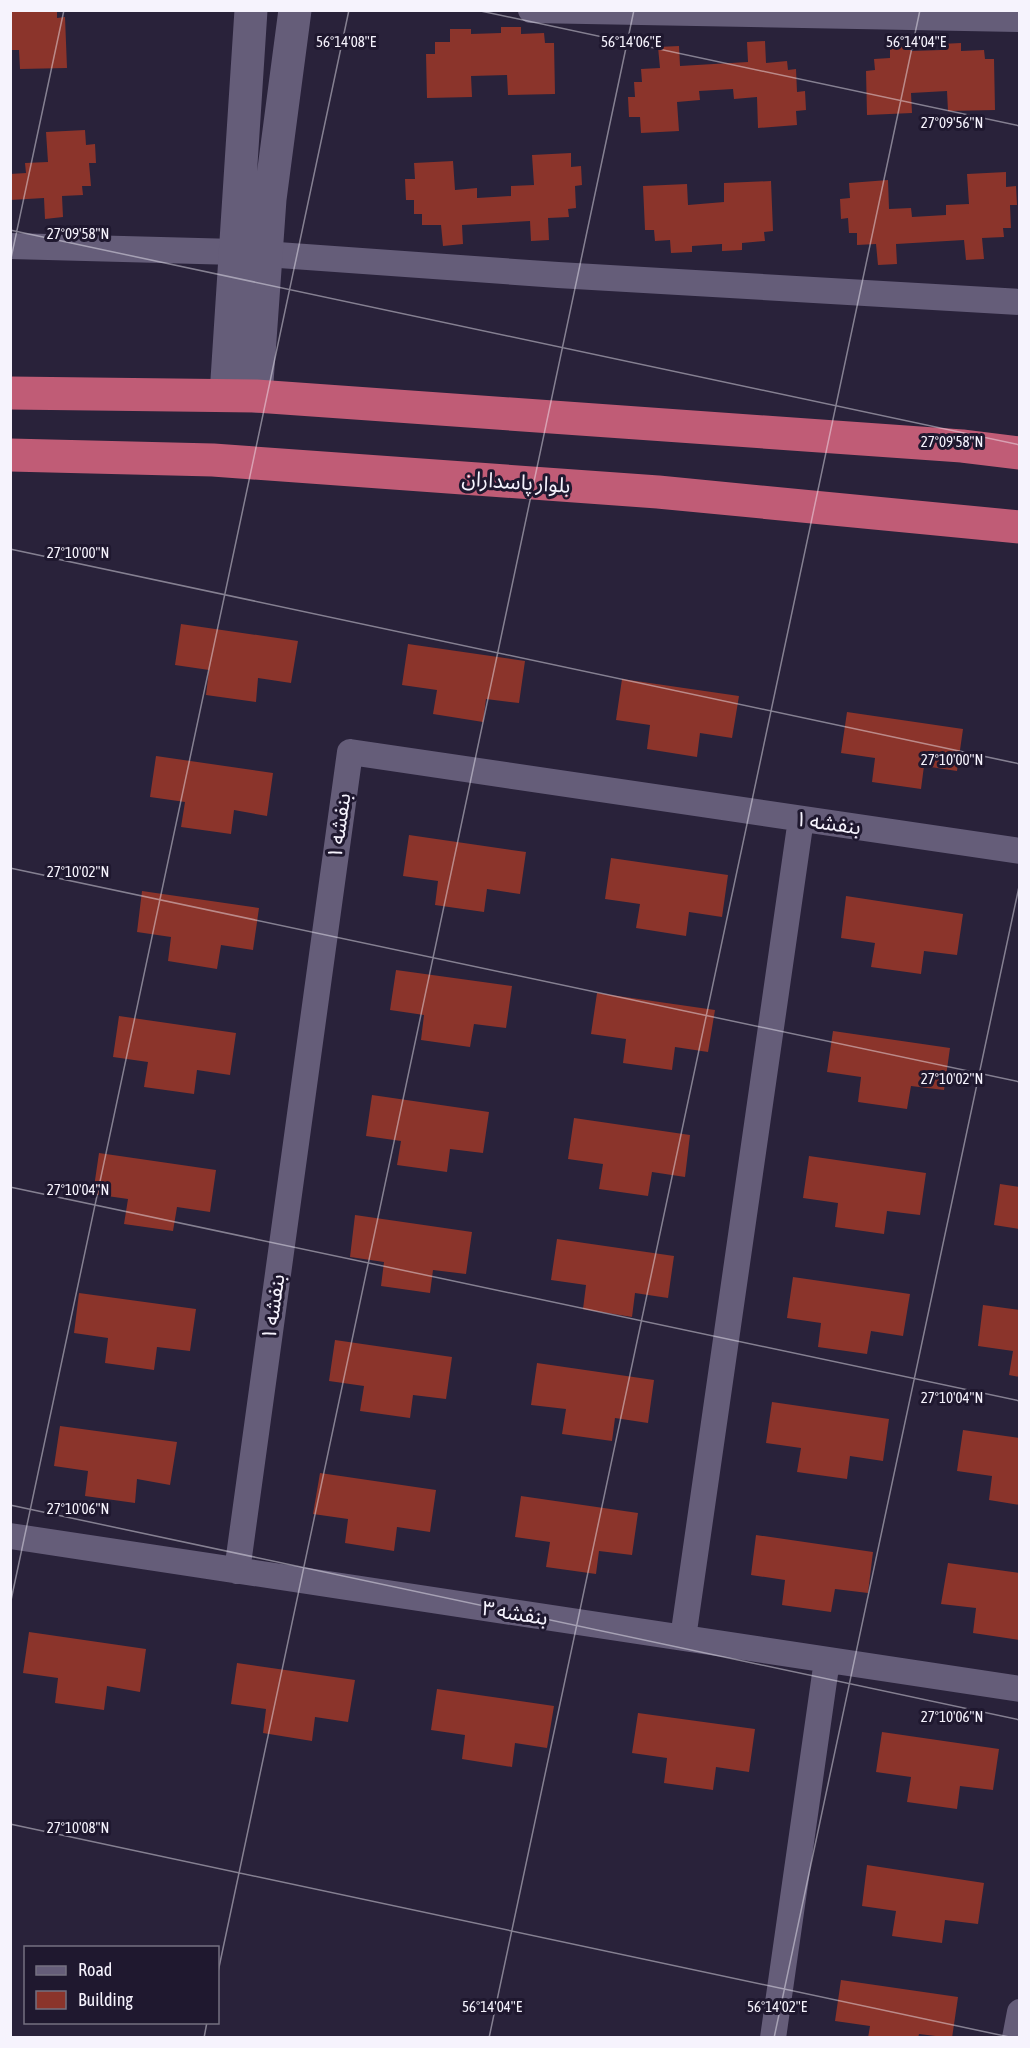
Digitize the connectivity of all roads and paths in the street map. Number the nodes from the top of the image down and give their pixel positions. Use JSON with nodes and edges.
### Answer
{"nodes":[{"id":1,"x":251,"y":10,"type":"edge"},
{"id":2,"x":295,"y":10,"type":"edge"},
{"id":3,"x":531,"y":10,"type":"edge"},
{"id":4,"x":1020,"y":19,"type":"edge"},
{"id":5,"x":10,"y":246,"type":"edge"},
{"id":6,"x":250,"y":254,"type":"junction"},
{"id":7,"x":1020,"y":302,"type":"edge"},
{"id":8,"x":10,"y":393,"type":"edge"},
{"id":9,"x":241,"y":396,"type":"junction"},
{"id":10,"x":1020,"y":453,"type":"edge"},
{"id":11,"x":10,"y":455,"type":"edge"},
{"id":12,"x":1020,"y":527,"type":"edge"},
{"id":13,"x":801,"y":819,"type":"junction"},
{"id":14,"x":1020,"y":851,"type":"edge"},
{"id":15,"x":10,"y":1536,"type":"edge"},
{"id":16,"x":237,"y":1571,"type":"junction"},
{"id":17,"x":682,"y":1638,"type":"junction"},
{"id":18,"x":827,"y":1660,"type":"junction"},
{"id":19,"x":1020,"y":1689,"type":"edge"},
{"id":20,"x":1020,"y":2012,"type":"edge"},
{"id":21,"x":773,"y":2037,"type":"edge"},
{"id":22,"x":1015,"y":2037,"type":"edge"}],
"edges":[{"from":1,"to":6,"type":"street"},
{"from":2,"to":6,"type":"street"},
{"from":3,"to":4,"type":"street"},
{"from":5,"to":6,"type":"street"},
{"from":6,"to":7,"type":"street"},
{"from":6,"to":9,"type":"street"},
{"from":8,"to":9,"type":"highway"},
{"from":9,"to":10,"type":"highway"},
{"from":11,"to":12,"type":"highway","name":"بلوار پاسداران"},
{"from":13,"to":14,"type":"street","name":"بنفشه ۱"},
{"from":13,"to":16,"type":"street","name":"بنفشه ۱"},
{"from":13,"to":17,"type":"street"},
{"from":15,"to":16,"type":"street","name":"بنفشه ۳"},
{"from":16,"to":17,"type":"street","name":"بنفشه ۳"},
{"from":17,"to":18,"type":"street","name":"بنفشه ۳"},
{"from":18,"to":19,"type":"street","name":"بنفشه ۳"},
{"from":18,"to":21,"type":"street"},
{"from":20,"to":22,"type":"street"}]}
